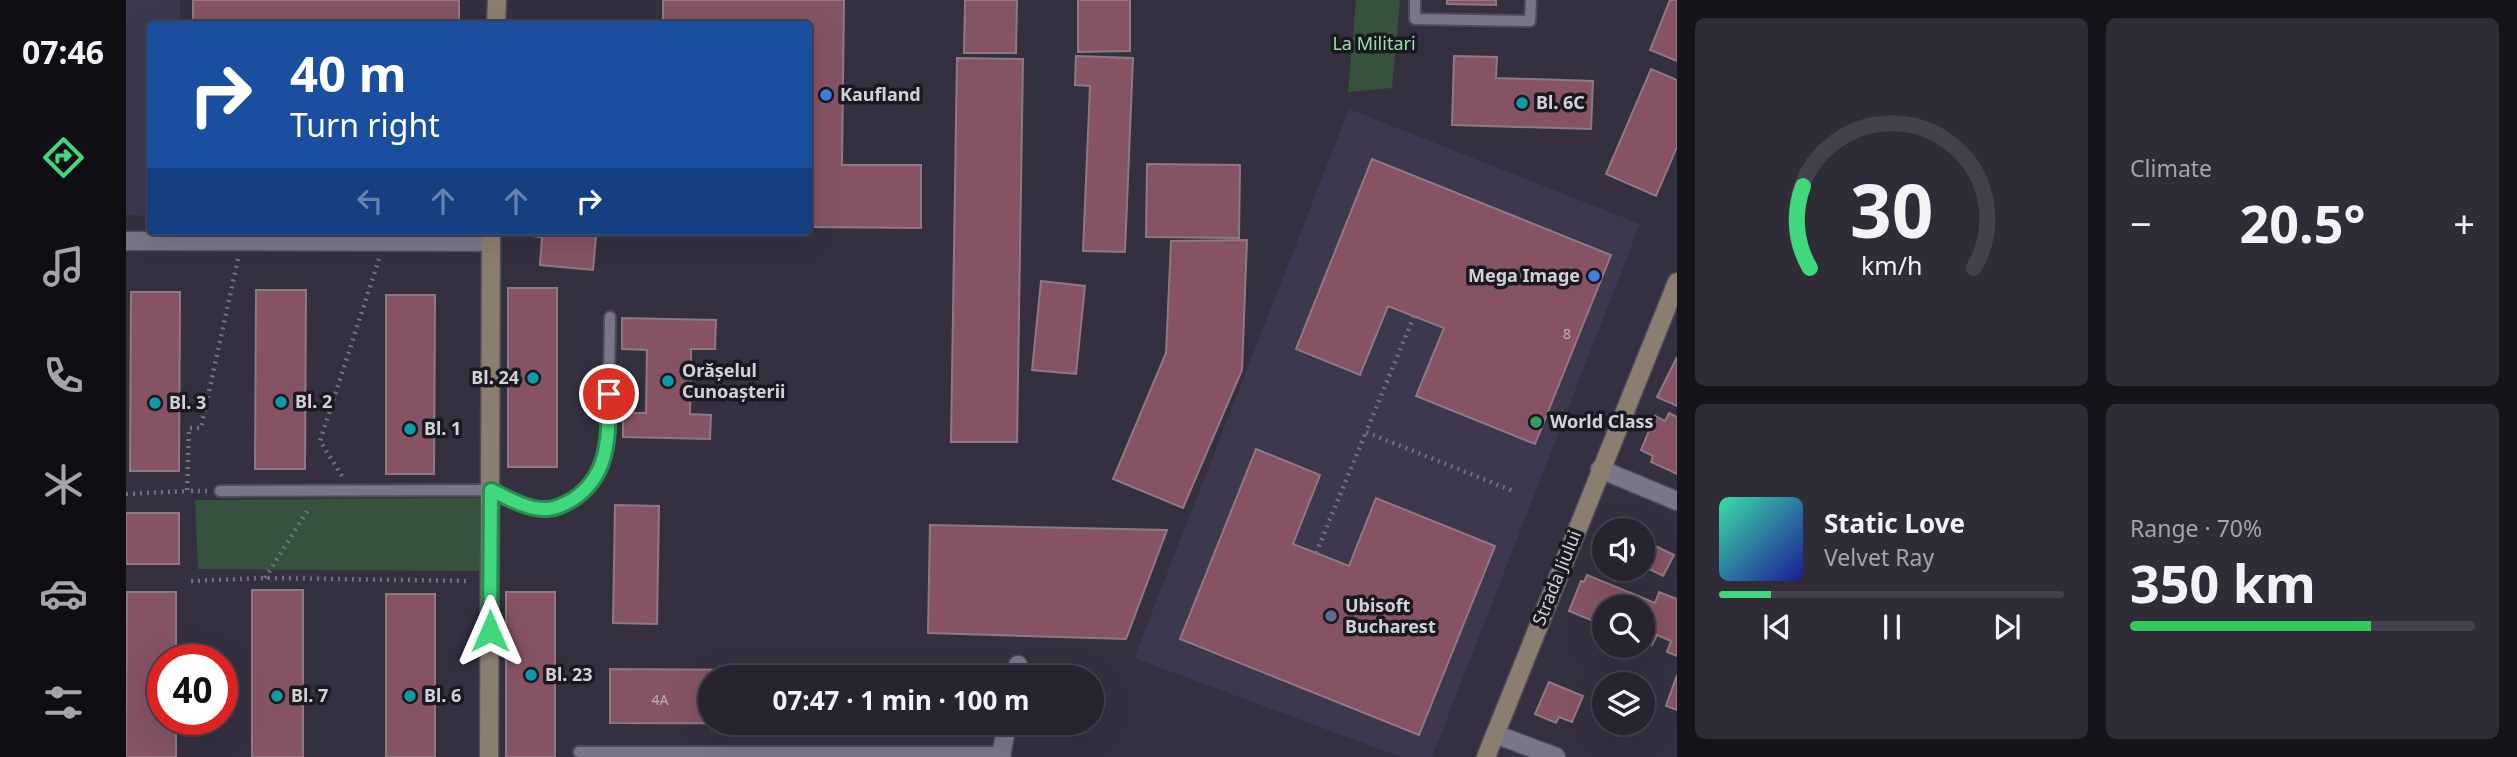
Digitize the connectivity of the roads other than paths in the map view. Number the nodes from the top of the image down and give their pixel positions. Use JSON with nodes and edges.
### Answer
{"nodes":[{"id":1,"x":497,"y":0,"type":"edge"},
{"id":2,"x":1415,"y":0,"type":"edge"},
{"id":3,"x":1531,"y":0,"type":"edge"},
{"id":4,"x":496,"y":21,"type":"edge"},
{"id":5,"x":287,"y":235,"type":"edge"},
{"id":6,"x":491,"y":237,"type":"edge"},
{"id":7,"x":375,"y":238,"type":"edge"},
{"id":8,"x":126,"y":241,"type":"edge"},
{"id":9,"x":1677,"y":282,"type":"edge"},
{"id":10,"x":610,"y":317,"type":"dead end"},
{"id":11,"x":1600,"y":469,"type":"junction"},
{"id":12,"x":491,"y":490,"type":"junction"},
{"id":13,"x":220,"y":491,"type":"road end"},
{"id":14,"x":1677,"y":501,"type":"edge"},
{"id":15,"x":1495,"y":734,"type":"junction"},
{"id":16,"x":1005,"y":735,"type":"edge"},
{"id":17,"x":579,"y":752,"type":"dead end"},
{"id":18,"x":1001,"y":755,"type":"edge"},
{"id":19,"x":489,"y":757,"type":"edge"},
{"id":20,"x":1486,"y":757,"type":"edge"},
{"id":21,"x":1556,"y":757,"type":"edge"}],
"edges":[{"from":1,"to":4,"type":"street"},
{"from":2,"to":3,"type":"lane"},
{"from":5,"to":7,"type":"street"},
{"from":5,"to":8,"type":"street"},
{"from":6,"to":7,"type":"street"},
{"from":6,"to":12,"type":"street"},
{"from":9,"to":11,"type":"street","name":"Strada Jiului"},
{"from":10,"to":12,"type":"lane"},
{"from":11,"to":14,"type":"street"},
{"from":11,"to":15,"type":"street","name":"Strada Jiului"},
{"from":12,"to":13,"type":"lane"},
{"from":12,"to":19,"type":"street"},
{"from":15,"to":20,"type":"street","name":"Strada Jiului"},
{"from":15,"to":21,"type":"street"},
{"from":16,"to":18,"type":"street"},
{"from":17,"to":18,"type":"lane"}]}
